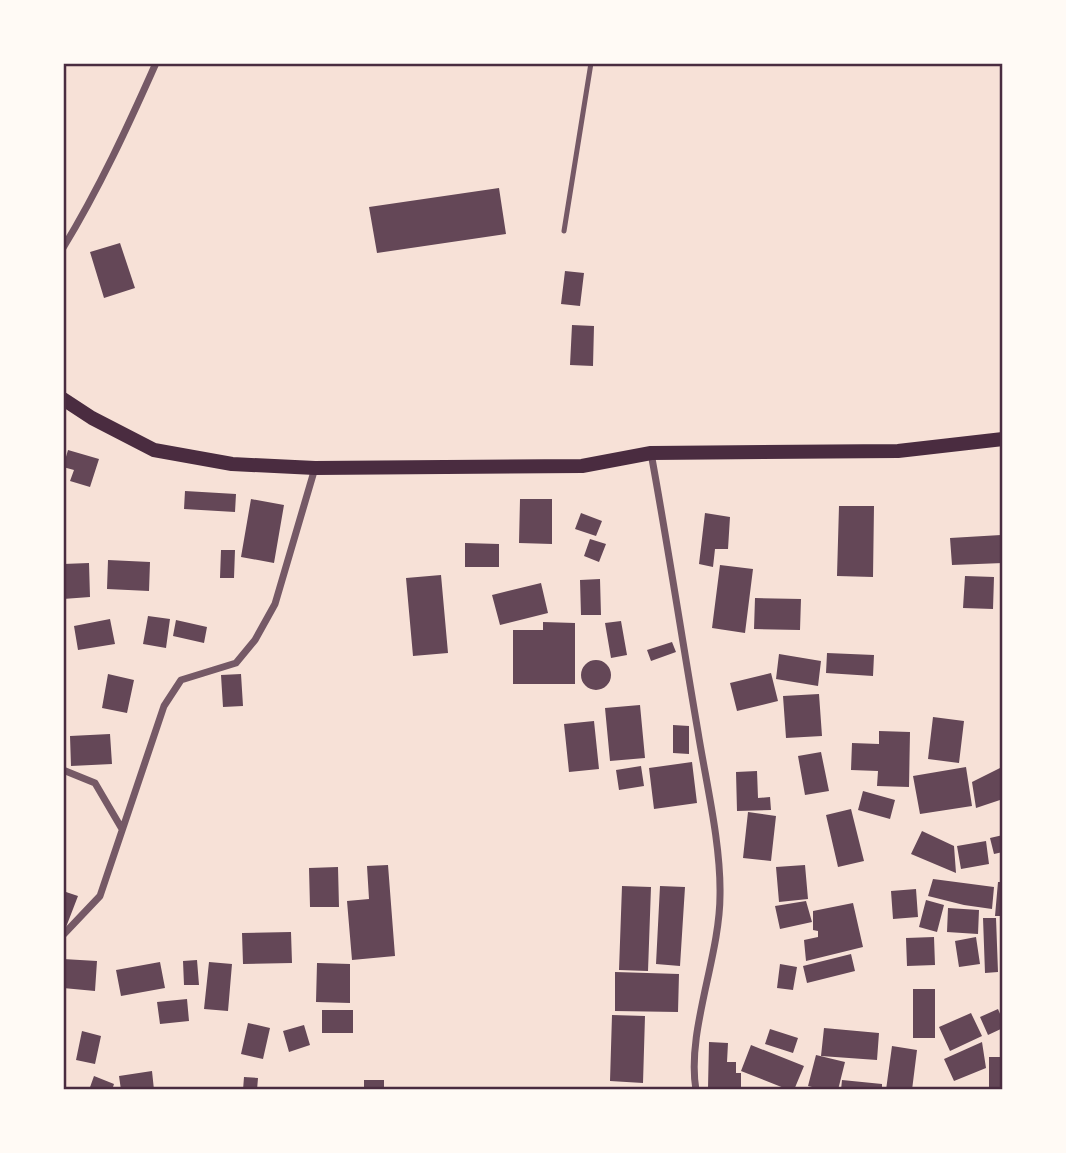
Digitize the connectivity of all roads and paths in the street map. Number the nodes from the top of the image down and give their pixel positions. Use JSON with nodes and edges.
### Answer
{"nodes":[{"id":1,"x":156,"y":63,"type":"edge"},
{"id":2,"x":591,"y":63,"type":"edge"},
{"id":3,"x":564,"y":230,"type":"dead end"},
{"id":4,"x":63,"y":248,"type":"edge"},
{"id":5,"x":63,"y":399,"type":"edge"},
{"id":6,"x":1003,"y":439,"type":"edge"},
{"id":7,"x":651,"y":453,"type":"junction"},
{"id":8,"x":315,"y":468,"type":"junction"},
{"id":9,"x":63,"y":770,"type":"edge"},
{"id":10,"x":122,"y":829,"type":"junction"},
{"id":11,"x":63,"y":935,"type":"edge"},
{"id":12,"x":696,"y":1090,"type":"edge"}],
"edges":[{"from":1,"to":4,"type":"street"},
{"from":2,"to":3,"type":"lane"},
{"from":5,"to":8,"type":"main road"},
{"from":6,"to":7,"type":"main road"},
{"from":7,"to":8,"type":"main road"},
{"from":7,"to":12,"type":"street"},
{"from":8,"to":10,"type":"street"},
{"from":9,"to":10,"type":"street"},
{"from":10,"to":11,"type":"street"}]}
